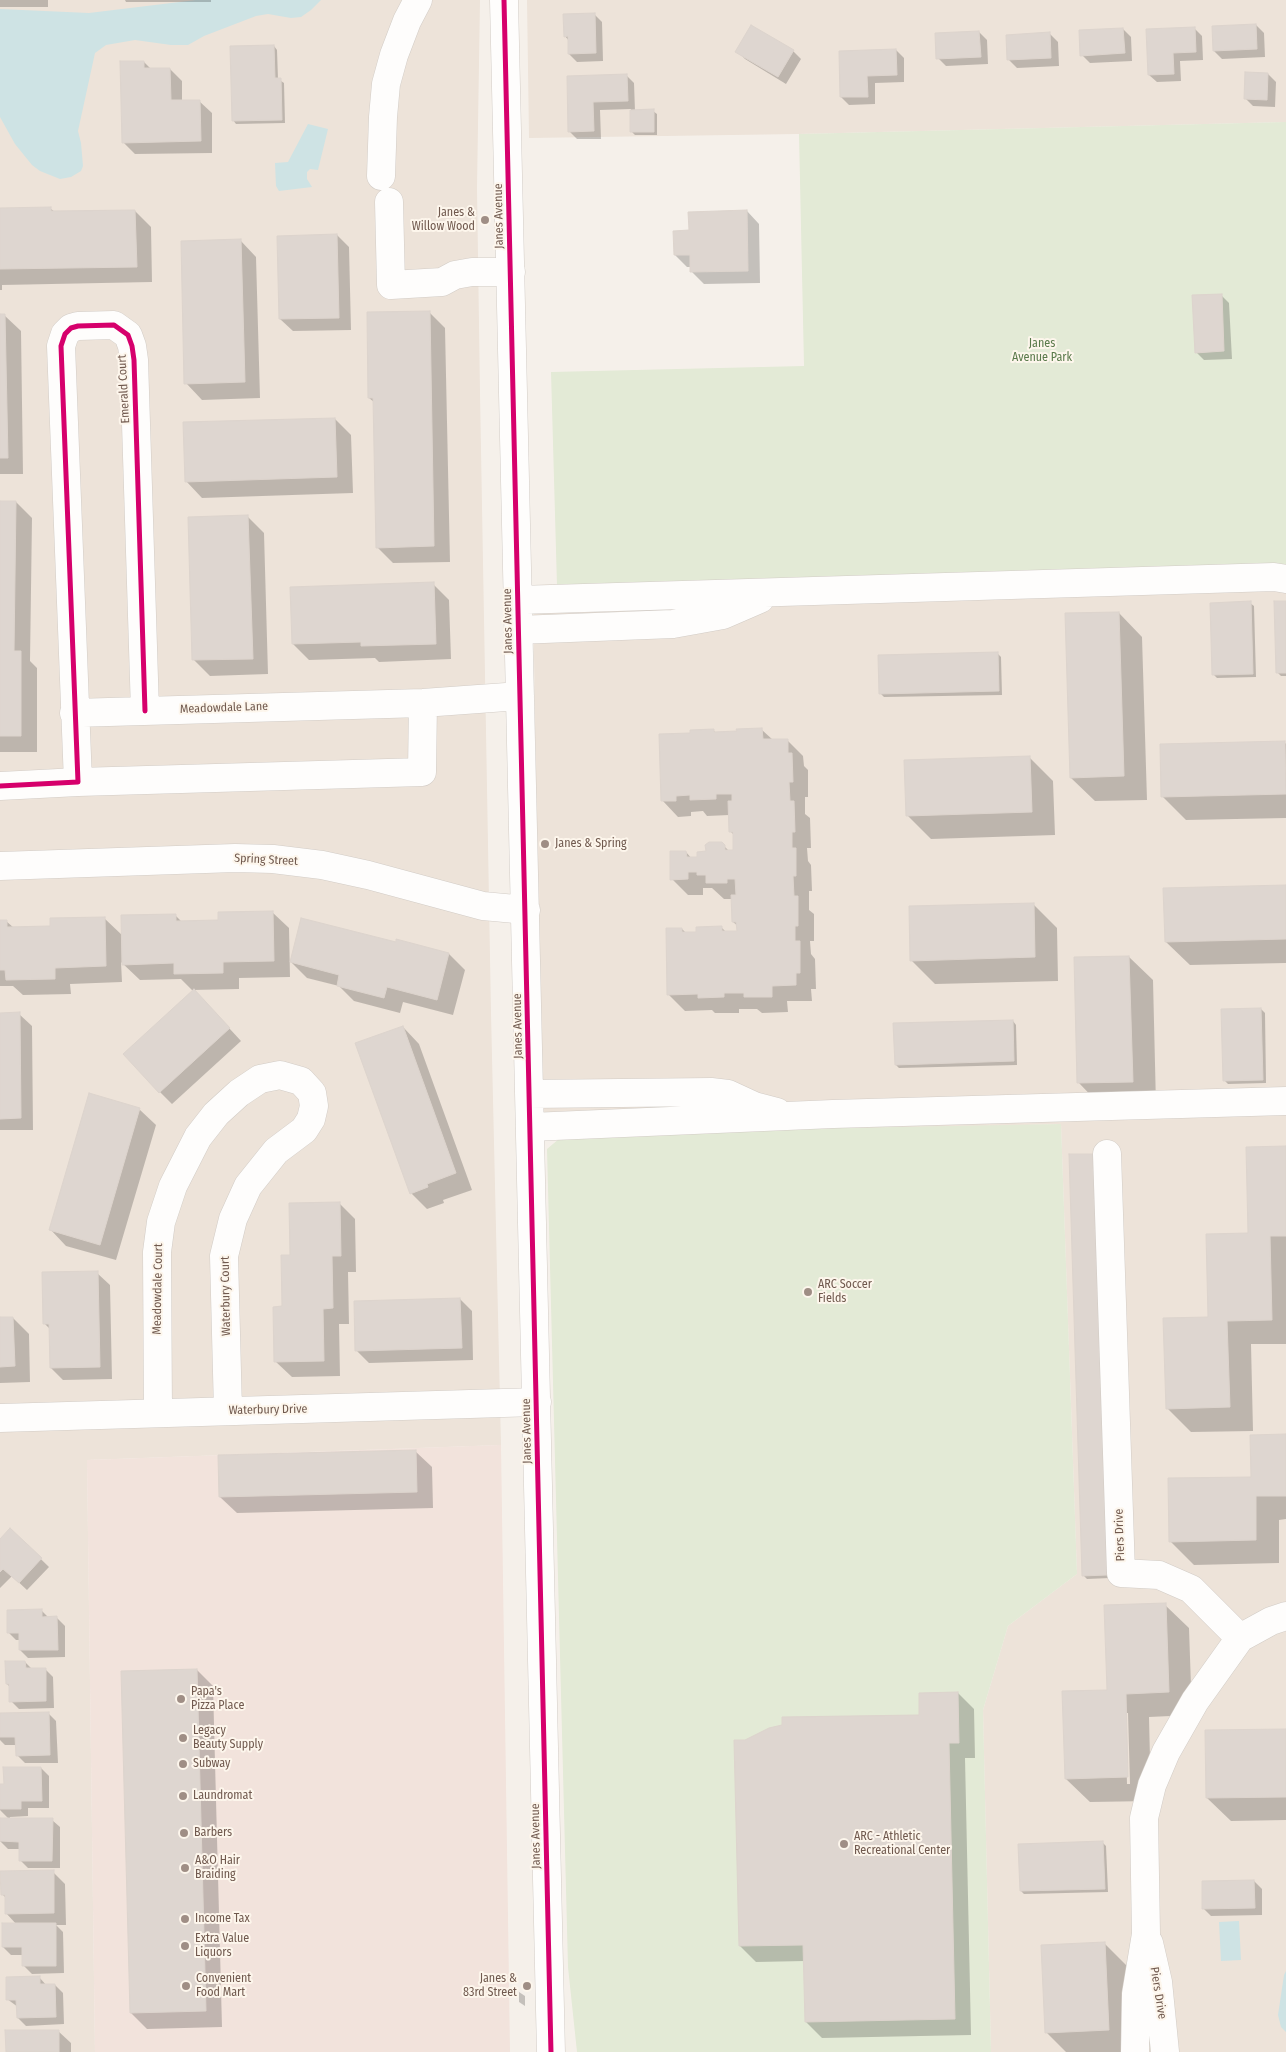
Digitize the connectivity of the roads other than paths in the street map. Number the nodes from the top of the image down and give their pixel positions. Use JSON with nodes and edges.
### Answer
{"nodes":[{"id":1,"x":418,"y":0,"type":"edge"},
{"id":2,"x":504,"y":0,"type":"edge"},
{"id":3,"x":381,"y":176,"type":"dead end"},
{"id":4,"x":389,"y":202,"type":"dead end"},
{"id":5,"x":510,"y":272,"type":"junction"},
{"id":6,"x":1286,"y":578,"type":"edge"},
{"id":7,"x":772,"y":593,"type":"junction"},
{"id":8,"x":518,"y":600,"type":"junction"},
{"id":9,"x":518,"y":630,"type":"junction"},
{"id":10,"x":520,"y":696,"type":"junction"},
{"id":11,"x":423,"y":703,"type":"junction"},
{"id":12,"x":145,"y":711,"type":"junction"},
{"id":13,"x":74,"y":713,"type":"junction"},
{"id":14,"x":78,"y":782,"type":"junction"},
{"id":15,"x":0,"y":786,"type":"edge"},
{"id":16,"x":0,"y":866,"type":"edge"},
{"id":17,"x":526,"y":910,"type":"junction"},
{"id":18,"x":312,"y":1093,"type":"joint"},
{"id":19,"x":530,"y":1094,"type":"junction"},
{"id":20,"x":1286,"y":1101,"type":"edge"},
{"id":21,"x":793,"y":1116,"type":"junction"},
{"id":22,"x":531,"y":1127,"type":"junction"},
{"id":23,"x":1107,"y":1154,"type":"dead end"},
{"id":24,"x":537,"y":1402,"type":"junction"},
{"id":25,"x":228,"y":1411,"type":"junction"},
{"id":26,"x":158,"y":1413,"type":"junction"},
{"id":27,"x":0,"y":1418,"type":"edge"},
{"id":28,"x":1286,"y":1616,"type":"edge"},
{"id":29,"x":1240,"y":1638,"type":"junction"},
{"id":30,"x":1146,"y":1934,"type":"junction"},
{"id":31,"x":551,"y":2052,"type":"edge"},
{"id":32,"x":1135,"y":2052,"type":"edge"},
{"id":33,"x":1165,"y":2052,"type":"edge"}],
"edges":[{"from":1,"to":3,"type":"street"},
{"from":2,"to":5,"type":"street","name":"Janes Avenue"},
{"from":4,"to":5,"type":"street"},
{"from":5,"to":8,"type":"street","name":"Janes Avenue"},
{"from":6,"to":7,"type":"street"},
{"from":7,"to":8,"type":"street"},
{"from":7,"to":9,"type":"street"},
{"from":8,"to":9,"type":"street","name":"Janes Avenue"},
{"from":9,"to":10,"type":"street","name":"Janes Avenue"},
{"from":10,"to":11,"type":"street","name":"Meadowdale Lane"},
{"from":10,"to":17,"type":"street","name":"Janes Avenue"},
{"from":11,"to":12,"type":"street","name":"Meadowdale Lane"},
{"from":11,"to":14,"type":"street"},
{"from":12,"to":13,"type":"street","name":"Meadowdale Lane"},
{"from":12,"to":13,"type":"street","name":"Emerald Court"},
{"from":13,"to":14,"type":"street"},
{"from":14,"to":15,"type":"street"},
{"from":16,"to":17,"type":"street","name":"Spring Street"},
{"from":17,"to":19,"type":"street","name":"Janes Avenue"},
{"from":18,"to":25,"type":"street","name":"Waterbury Court"},
{"from":18,"to":26,"type":"street","name":"Meadowdale Court"},
{"from":19,"to":21,"type":"street"},
{"from":19,"to":22,"type":"street","name":"Janes Avenue"},
{"from":20,"to":21,"type":"street"},
{"from":21,"to":22,"type":"street"},
{"from":22,"to":24,"type":"street","name":"Janes Avenue"},
{"from":23,"to":29,"type":"street","name":"Piers Drive"},
{"from":24,"to":25,"type":"street","name":"Waterbury Drive"},
{"from":24,"to":31,"type":"street","name":"Janes Avenue"},
{"from":25,"to":26,"type":"street","name":"Waterbury Drive"},
{"from":26,"to":27,"type":"street","name":"Waterbury Drive"},
{"from":28,"to":29,"type":"street"},
{"from":29,"to":30,"type":"street","name":"Piers Drive"},
{"from":30,"to":32,"type":"street","name":"Piers Drive"},
{"from":30,"to":33,"type":"street","name":"Piers Drive"}]}
